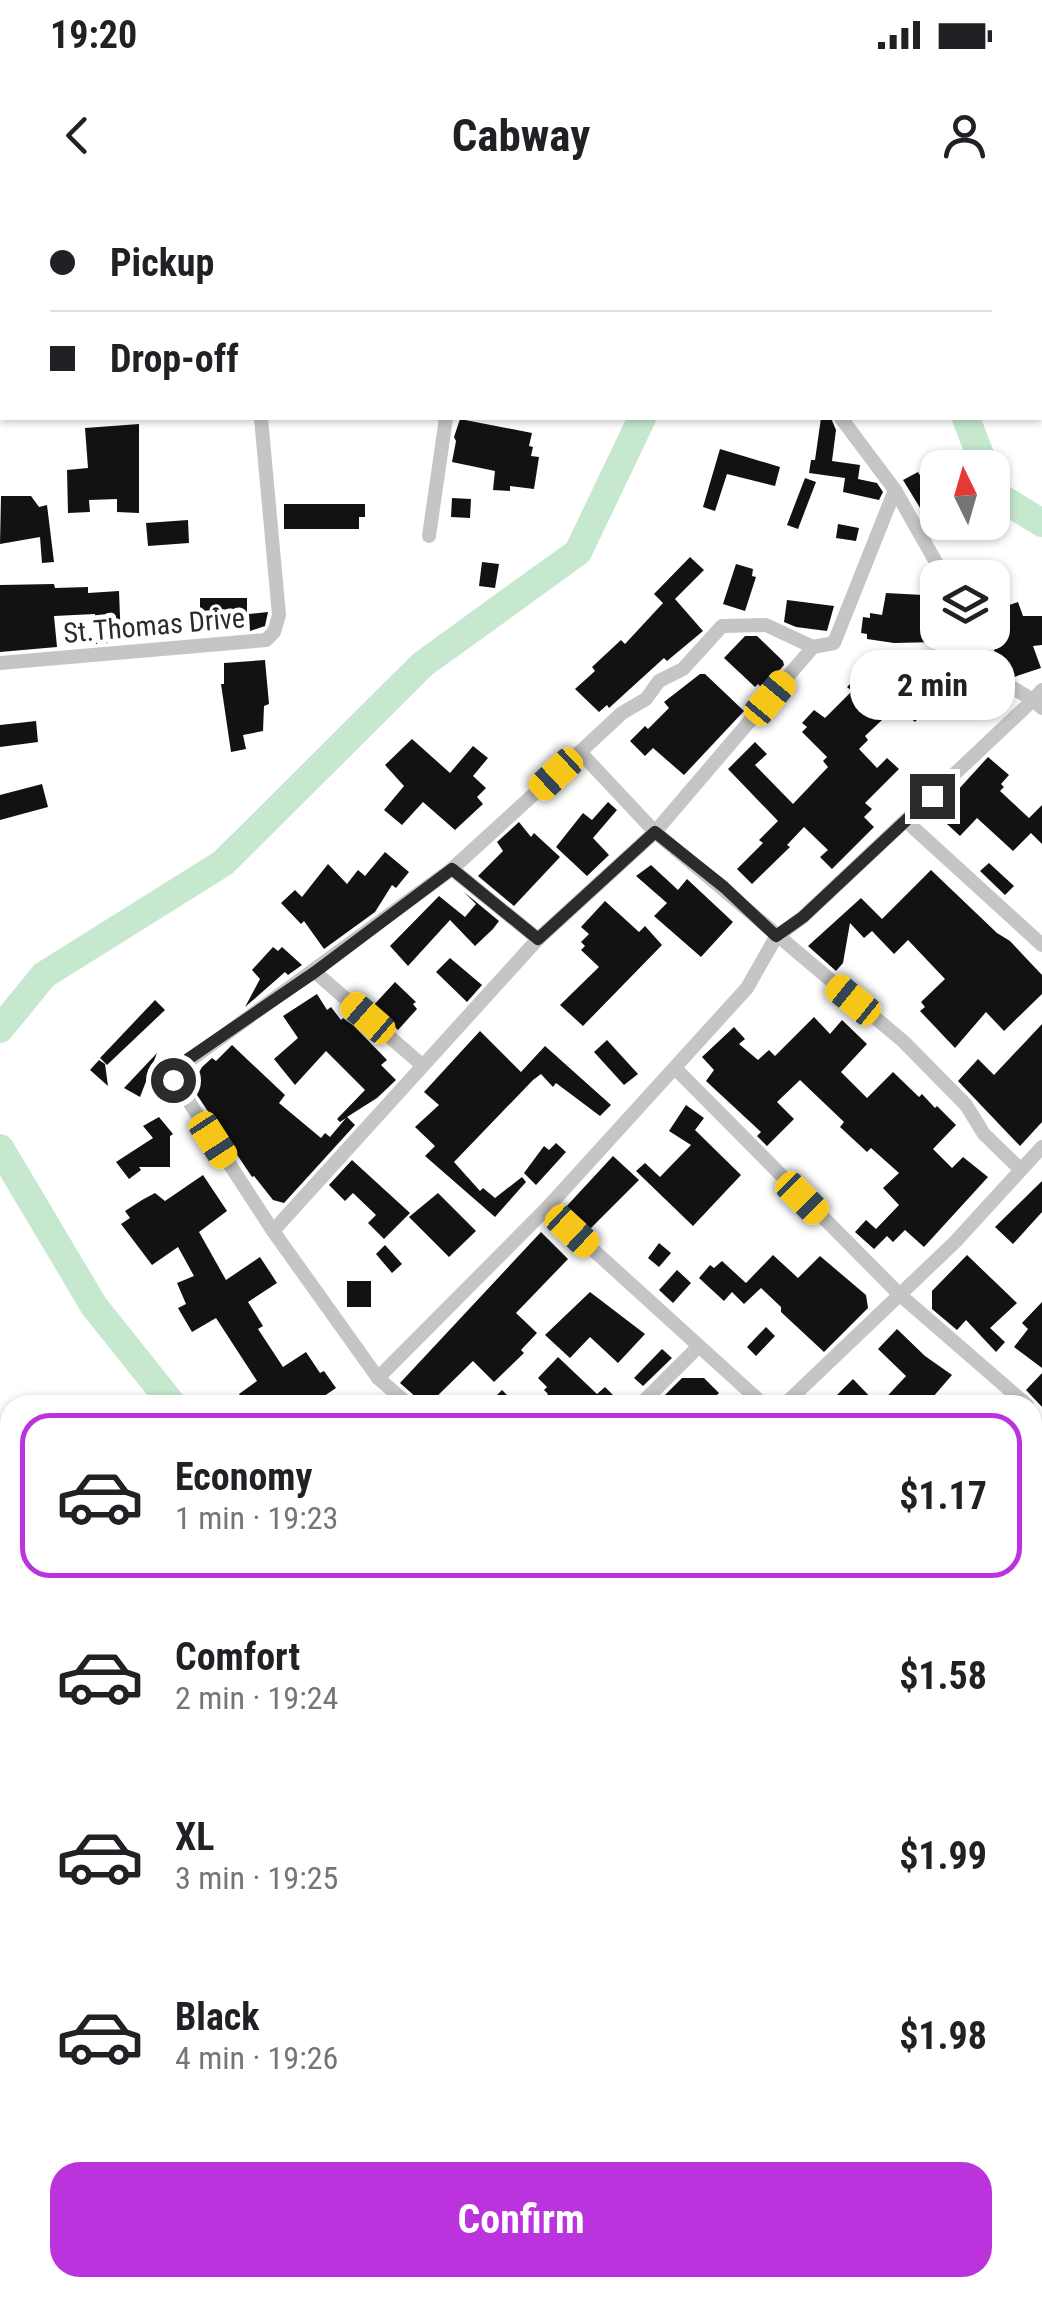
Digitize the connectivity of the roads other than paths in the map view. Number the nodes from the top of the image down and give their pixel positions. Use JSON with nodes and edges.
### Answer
{"nodes":[{"id":1,"x":261,"y":420,"type":"edge"},
{"id":2,"x":446,"y":420,"type":"edge"},
{"id":3,"x":842,"y":420,"type":"edge"},
{"id":4,"x":895,"y":490,"type":"junction"},
{"id":5,"x":430,"y":536,"type":"dead end"},
{"id":6,"x":935,"y":560,"type":"edge"},
{"id":7,"x":813,"y":647,"type":"junction"},
{"id":8,"x":975,"y":650,"type":"edge"},
{"id":9,"x":885,"y":658,"type":"dead end"},
{"id":10,"x":0,"y":663,"type":"edge"},
{"id":11,"x":981,"y":664,"type":"junction"},
{"id":12,"x":1039,"y":700,"type":"edge"},
{"id":13,"x":580,"y":752,"type":"junction"},
{"id":14,"x":906,"y":821,"type":"junction"},
{"id":15,"x":655,"y":832,"type":"junction"},
{"id":16,"x":452,"y":869,"type":"junction"},
{"id":17,"x":776,"y":936,"type":"junction"},
{"id":18,"x":538,"y":939,"type":"junction"},
{"id":19,"x":1042,"y":945,"type":"edge"},
{"id":20,"x":315,"y":972,"type":"junction"},
{"id":21,"x":422,"y":1065,"type":"junction"},
{"id":22,"x":675,"y":1068,"type":"junction"},
{"id":23,"x":1042,"y":1147,"type":"edge"},
{"id":24,"x":1020,"y":1169,"type":"junction"},
{"id":25,"x":547,"y":1208,"type":"junction"},
{"id":26,"x":273,"y":1231,"type":"junction"},
{"id":27,"x":899,"y":1294,"type":"junction"},
{"id":28,"x":698,"y":1347,"type":"junction"},
{"id":29,"x":378,"y":1378,"type":"junction"},
{"id":30,"x":397,"y":1395,"type":"edge"},
{"id":31,"x":650,"y":1395,"type":"edge"},
{"id":32,"x":753,"y":1395,"type":"edge"},
{"id":33,"x":794,"y":1395,"type":"edge"},
{"id":34,"x":1016,"y":1395,"type":"edge"}],
"edges":[{"from":1,"to":10,"type":"street","name":"St.Thomas Drive"},
{"from":2,"to":5,"type":"street"},
{"from":3,"to":4,"type":"street"},
{"from":4,"to":6,"type":"street"},
{"from":4,"to":7,"type":"street"},
{"from":7,"to":13,"type":"street"},
{"from":7,"to":15,"type":"street"},
{"from":8,"to":11,"type":"street"},
{"from":9,"to":11,"type":"street"},
{"from":11,"to":12,"type":"street"},
{"from":12,"to":14,"type":"street"},
{"from":13,"to":15,"type":"street"},
{"from":13,"to":16,"type":"street"},
{"from":14,"to":17,"type":"street"},
{"from":14,"to":19,"type":"street"},
{"from":15,"to":17,"type":"street"},
{"from":15,"to":18,"type":"street"},
{"from":16,"to":18,"type":"street"},
{"from":16,"to":20,"type":"street"},
{"from":17,"to":22,"type":"street"},
{"from":17,"to":24,"type":"street"},
{"from":18,"to":21,"type":"street"},
{"from":20,"to":21,"type":"street"},
{"from":20,"to":26,"type":"street"},
{"from":21,"to":26,"type":"street"},
{"from":22,"to":25,"type":"street"},
{"from":22,"to":27,"type":"street"},
{"from":23,"to":24,"type":"street"},
{"from":24,"to":27,"type":"street"},
{"from":25,"to":28,"type":"street"},
{"from":25,"to":29,"type":"street"},
{"from":26,"to":29,"type":"street"},
{"from":27,"to":33,"type":"street"},
{"from":27,"to":34,"type":"street"},
{"from":28,"to":31,"type":"street"},
{"from":28,"to":32,"type":"street"},
{"from":29,"to":30,"type":"street"}]}
